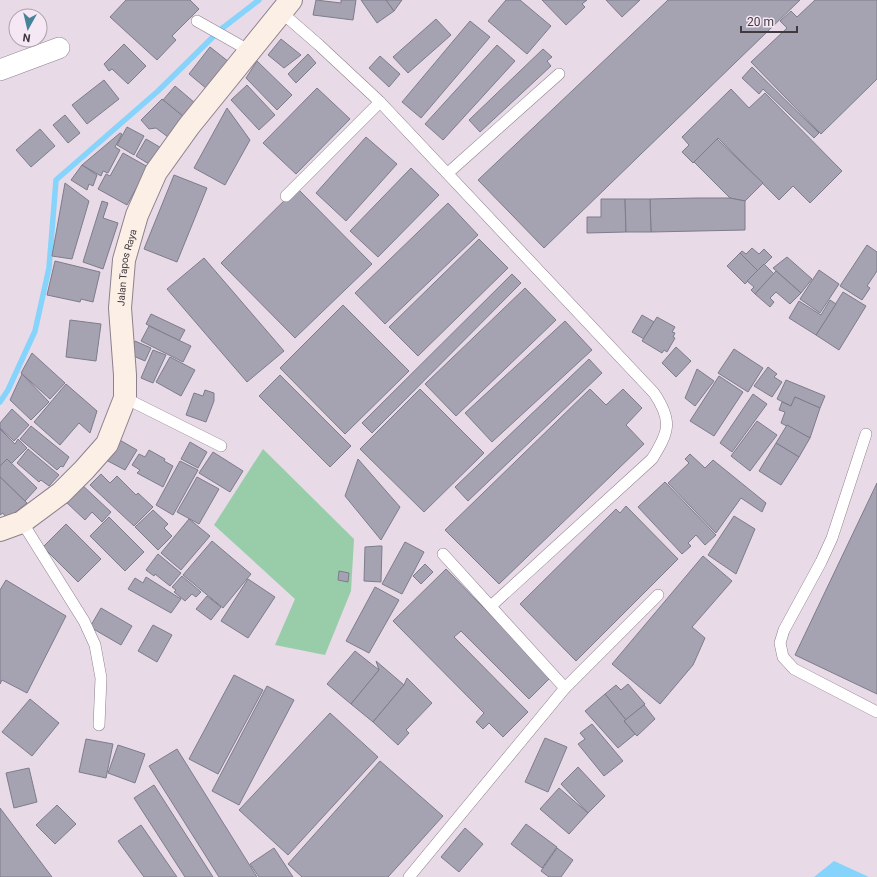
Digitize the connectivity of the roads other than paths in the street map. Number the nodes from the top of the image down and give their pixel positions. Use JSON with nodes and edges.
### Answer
{"nodes":[{"id":1,"x":286,"y":6,"type":"edge"},
{"id":2,"x":197,"y":22,"type":"dead end"},
{"id":3,"x":59,"y":48,"type":"dead end"},
{"id":4,"x":250,"y":50,"type":"junction"},
{"id":5,"x":0,"y":70,"type":"edge"},
{"id":6,"x":559,"y":74,"type":"dead end"},
{"id":7,"x":380,"y":102,"type":"junction"},
{"id":8,"x":448,"y":173,"type":"junction"},
{"id":9,"x":286,"y":196,"type":"dead end"},
{"id":10,"x":125,"y":398,"type":"junction"},
{"id":11,"x":866,"y":434,"type":"dead end"},
{"id":12,"x":221,"y":446,"type":"dead end"},
{"id":13,"x":22,"y":522,"type":"junction"},
{"id":14,"x":0,"y":530,"type":"edge"},
{"id":15,"x":443,"y":554,"type":"dead end"},
{"id":16,"x":658,"y":595,"type":"dead end"},
{"id":17,"x":491,"y":606,"type":"junction"},
{"id":18,"x":565,"y":688,"type":"junction"},
{"id":19,"x":877,"y":712,"type":"edge"},
{"id":20,"x":99,"y":725,"type":"dead end"},
{"id":21,"x":408,"y":877,"type":"edge"}],
"edges":[{"from":1,"to":4,"type":"main road","name":"Jalan Tapos Raya"},
{"from":1,"to":7,"type":"lane"},
{"from":2,"to":4,"type":"lane"},
{"from":3,"to":5,"type":"street"},
{"from":4,"to":10,"type":"main road","name":"Jalan Tapos Raya"},
{"from":6,"to":8,"type":"lane"},
{"from":7,"to":8,"type":"lane"},
{"from":7,"to":9,"type":"lane"},
{"from":8,"to":17,"type":"lane"},
{"from":10,"to":12,"type":"lane"},
{"from":10,"to":13,"type":"main road","name":"Jalan Tapos Raya"},
{"from":11,"to":19,"type":"lane"},
{"from":13,"to":14,"type":"main road","name":"Jalan Tapos Raya"},
{"from":13,"to":20,"type":"lane"},
{"from":15,"to":17,"type":"lane"},
{"from":16,"to":18,"type":"lane"},
{"from":17,"to":18,"type":"lane"},
{"from":18,"to":21,"type":"lane"}]}
